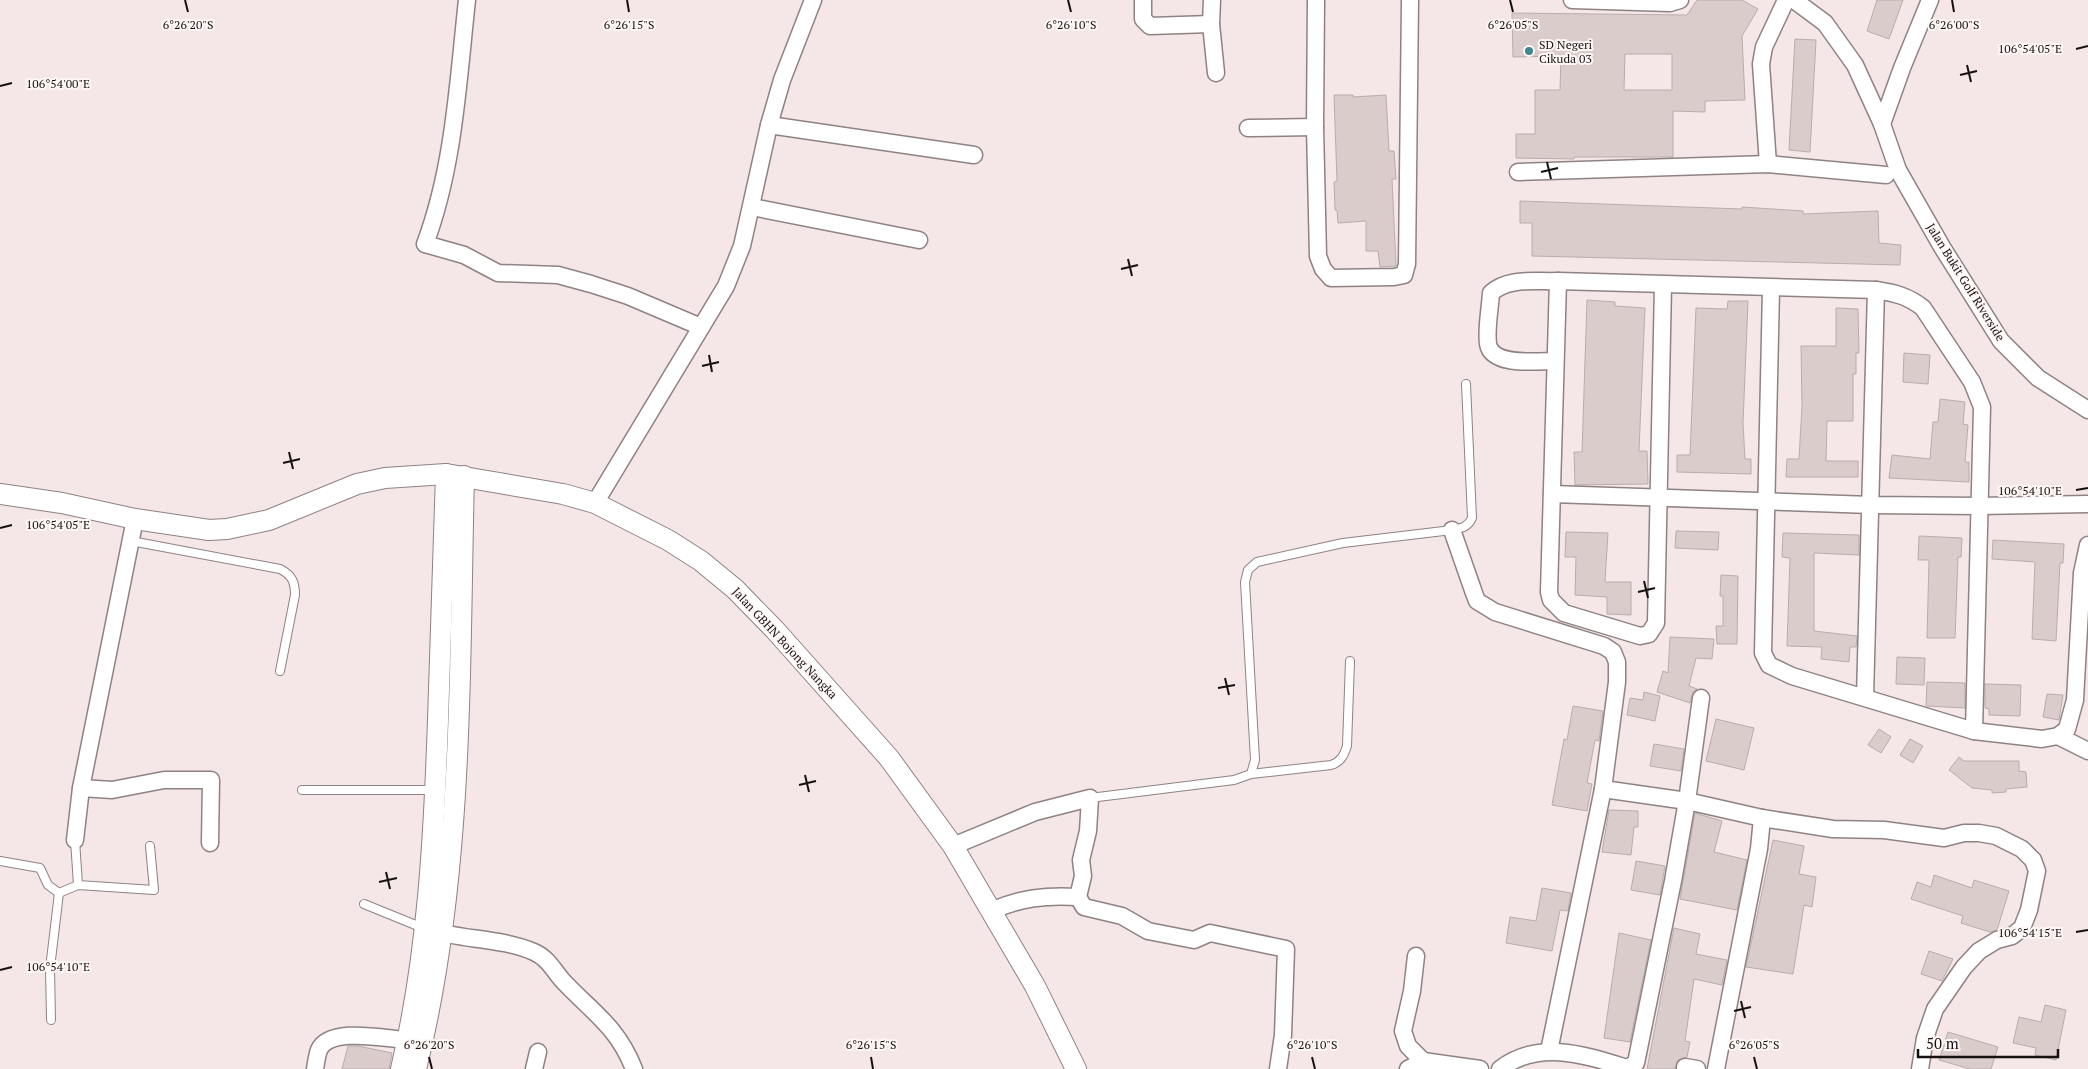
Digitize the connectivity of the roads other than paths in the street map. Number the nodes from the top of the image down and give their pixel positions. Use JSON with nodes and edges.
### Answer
{"nodes":[{"id":1,"x":467,"y":0,"type":"edge"},
{"id":2,"x":813,"y":0,"type":"edge"},
{"id":3,"x":1143,"y":0,"type":"edge"},
{"id":4,"x":1212,"y":0,"type":"edge"},
{"id":5,"x":1316,"y":0,"type":"edge"},
{"id":6,"x":1410,"y":0,"type":"edge"},
{"id":7,"x":1572,"y":0,"type":"edge"},
{"id":8,"x":1680,"y":0,"type":"edge"},
{"id":9,"x":1786,"y":0,"type":"edge"},
{"id":10,"x":1794,"y":0,"type":"edge"},
{"id":11,"x":1930,"y":0,"type":"edge"},
{"id":12,"x":1211,"y":24,"type":"junction"},
{"id":13,"x":1216,"y":73,"type":"dead end"},
{"id":14,"x":769,"y":124,"type":"junction"},
{"id":15,"x":1882,"y":124,"type":"junction"},
{"id":16,"x":1315,"y":127,"type":"junction"},
{"id":17,"x":1248,"y":128,"type":"dead end"},
{"id":18,"x":974,"y":155,"type":"dead end"},
{"id":19,"x":1768,"y":164,"type":"junction"},
{"id":20,"x":1518,"y":172,"type":"dead end"},
{"id":21,"x":1886,"y":174,"type":"dead end"},
{"id":22,"x":752,"y":207,"type":"junction"},
{"id":23,"x":919,"y":240,"type":"dead end"},
{"id":24,"x":1558,"y":282,"type":"junction"},
{"id":25,"x":1663,"y":285,"type":"junction"},
{"id":26,"x":1771,"y":289,"type":"junction"},
{"id":27,"x":1876,"y":290,"type":"junction"},
{"id":28,"x":701,"y":327,"type":"junction"},
{"id":29,"x":1555,"y":361,"type":"junction"},
{"id":30,"x":1466,"y":384,"type":"dead end"},
{"id":31,"x":2088,"y":410,"type":"edge"},
{"id":32,"x":455,"y":475,"type":"junction"},
{"id":33,"x":0,"y":494,"type":"edge"},
{"id":34,"x":1552,"y":494,"type":"junction"},
{"id":35,"x":1658,"y":500,"type":"junction"},
{"id":36,"x":595,"y":503,"type":"junction"},
{"id":37,"x":1765,"y":503,"type":"junction"},
{"id":38,"x":1871,"y":504,"type":"junction"},
{"id":39,"x":2088,"y":505,"type":"edge"},
{"id":40,"x":1979,"y":506,"type":"junction"},
{"id":41,"x":135,"y":519,"type":"junction"},
{"id":42,"x":1452,"y":530,"type":"junction"},
{"id":43,"x":131,"y":541,"type":"junction"},
{"id":44,"x":2088,"y":545,"type":"edge"},
{"id":45,"x":2085,"y":574,"type":"edge"},
{"id":46,"x":1350,"y":661,"type":"dead end"},
{"id":47,"x":280,"y":671,"type":"dead end"},
{"id":48,"x":1865,"y":697,"type":"junction"},
{"id":49,"x":1701,"y":698,"type":"dead end"},
{"id":50,"x":1974,"y":731,"type":"junction"},
{"id":51,"x":2058,"y":736,"type":"junction"},
{"id":52,"x":2088,"y":751,"type":"edge"},
{"id":53,"x":1251,"y":774,"type":"junction"},
{"id":54,"x":81,"y":788,"type":"junction"},
{"id":55,"x":1603,"y":789,"type":"junction"},
{"id":56,"x":302,"y":790,"type":"dead end"},
{"id":57,"x":436,"y":790,"type":"junction"},
{"id":58,"x":1090,"y":798,"type":"junction"},
{"id":59,"x":1687,"y":801,"type":"junction"},
{"id":60,"x":1762,"y":818,"type":"junction"},
{"id":61,"x":75,"y":840,"type":"joint"},
{"id":62,"x":210,"y":844,"type":"dead end"},
{"id":63,"x":150,"y":846,"type":"dead end"},
{"id":64,"x":952,"y":846,"type":"junction"},
{"id":65,"x":0,"y":861,"type":"edge"},
{"id":66,"x":78,"y":885,"type":"junction"},
{"id":67,"x":59,"y":894,"type":"junction"},
{"id":68,"x":1078,"y":897,"type":"junction"},
{"id":69,"x":364,"y":904,"type":"dead end"},
{"id":70,"x":991,"y":911,"type":"junction"},
{"id":71,"x":434,"y":931,"type":"junction"},
{"id":72,"x":1416,"y":956,"type":"dead end"},
{"id":73,"x":51,"y":1020,"type":"dead end"},
{"id":74,"x":408,"y":1040,"type":"junction"},
{"id":75,"x":1549,"y":1050,"type":"junction"},
{"id":76,"x":538,"y":1052,"type":"dead end"},
{"id":77,"x":1423,"y":1061,"type":"junction"},
{"id":78,"x":1604,"y":1065,"type":"edge"},
{"id":79,"x":315,"y":1069,"type":"edge"},
{"id":80,"x":401,"y":1069,"type":"edge"},
{"id":81,"x":416,"y":1069,"type":"edge"},
{"id":82,"x":534,"y":1069,"type":"edge"},
{"id":83,"x":634,"y":1069,"type":"edge"},
{"id":84,"x":1076,"y":1069,"type":"edge"},
{"id":85,"x":1278,"y":1069,"type":"edge"},
{"id":86,"x":1408,"y":1069,"type":"edge"},
{"id":87,"x":1480,"y":1069,"type":"edge"},
{"id":88,"x":1500,"y":1069,"type":"edge"},
{"id":89,"x":1716,"y":1069,"type":"edge"},
{"id":90,"x":1920,"y":1069,"type":"edge"}],
"edges":[{"from":1,"to":28,"type":"street"},
{"from":2,"to":14,"type":"street"},
{"from":3,"to":12,"type":"street"},
{"from":4,"to":12,"type":"street"},
{"from":5,"to":16,"type":"street"},
{"from":6,"to":16,"type":"street"},
{"from":7,"to":8,"type":"street"},
{"from":9,"to":19,"type":"street"},
{"from":10,"to":15,"type":"street","name":"Jalan Bukit Golf Riverside"},
{"from":11,"to":15,"type":"street"},
{"from":12,"to":13,"type":"street"},
{"from":14,"to":18,"type":"street"},
{"from":14,"to":22,"type":"street"},
{"from":15,"to":31,"type":"street","name":"Jalan Bukit Golf Riverside"},
{"from":16,"to":17,"type":"street"},
{"from":19,"to":20,"type":"street"},
{"from":19,"to":21,"type":"street"},
{"from":22,"to":23,"type":"street"},
{"from":22,"to":28,"type":"street"},
{"from":24,"to":25,"type":"street"},
{"from":24,"to":29,"type":"street"},
{"from":24,"to":29,"type":"street"},
{"from":25,"to":26,"type":"street"},
{"from":25,"to":35,"type":"street"},
{"from":26,"to":27,"type":"street"},
{"from":26,"to":37,"type":"street"},
{"from":27,"to":38,"type":"street"},
{"from":27,"to":40,"type":"street"},
{"from":28,"to":36,"type":"street"},
{"from":29,"to":34,"type":"street"},
{"from":30,"to":42,"type":"lane"},
{"from":32,"to":36,"type":"street","name":"Jalan GBHN Bojong Nangka"},
{"from":32,"to":41,"type":"street","name":"Jalan GBHN Bojong Nangka"},
{"from":32,"to":57,"type":"street"},
{"from":32,"to":71,"type":"street"},
{"from":33,"to":41,"type":"street","name":"Jalan GBHN Bojong Nangka"},
{"from":34,"to":35,"type":"street"},
{"from":34,"to":35,"type":"street"},
{"from":35,"to":37,"type":"street"},
{"from":36,"to":64,"type":"street","name":"Jalan GBHN Bojong Nangka"},
{"from":37,"to":38,"type":"street"},
{"from":37,"to":48,"type":"street"},
{"from":38,"to":40,"type":"street"},
{"from":38,"to":48,"type":"street"},
{"from":39,"to":40,"type":"street"},
{"from":40,"to":50,"type":"street"},
{"from":41,"to":43,"type":"street"},
{"from":42,"to":53,"type":"lane"},
{"from":42,"to":55,"type":"street"},
{"from":43,"to":47,"type":"lane"},
{"from":43,"to":54,"type":"street"},
{"from":44,"to":45,"type":"street"},
{"from":45,"to":51,"type":"street"},
{"from":46,"to":53,"type":"lane"},
{"from":48,"to":50,"type":"street"},
{"from":49,"to":59,"type":"street"},
{"from":50,"to":51,"type":"street"},
{"from":51,"to":52,"type":"street"},
{"from":53,"to":58,"type":"lane"},
{"from":54,"to":61,"type":"street"},
{"from":54,"to":62,"type":"street"},
{"from":55,"to":59,"type":"street"},
{"from":55,"to":75,"type":"street"},
{"from":56,"to":57,"type":"lane"},
{"from":57,"to":71,"type":"street"},
{"from":58,"to":64,"type":"street"},
{"from":58,"to":68,"type":"street"},
{"from":59,"to":60,"type":"street"},
{"from":59,"to":78,"type":"street"},
{"from":60,"to":89,"type":"street"},
{"from":60,"to":90,"type":"street"},
{"from":61,"to":66,"type":"lane"},
{"from":63,"to":66,"type":"lane"},
{"from":64,"to":70,"type":"street","name":"Jalan GBHN Bojong Nangka"},
{"from":65,"to":67,"type":"lane"},
{"from":66,"to":67,"type":"lane"},
{"from":67,"to":73,"type":"lane"},
{"from":68,"to":70,"type":"street"},
{"from":68,"to":85,"type":"street"},
{"from":69,"to":71,"type":"lane"},
{"from":70,"to":84,"type":"street","name":"Jalan GBHN Bojong Nangka"},
{"from":71,"to":74,"type":"street"},
{"from":71,"to":81,"type":"street"},
{"from":71,"to":83,"type":"street"},
{"from":72,"to":77,"type":"street"},
{"from":74,"to":79,"type":"street"},
{"from":74,"to":80,"type":"street"},
{"from":75,"to":78,"type":"street"},
{"from":75,"to":88,"type":"street"},
{"from":76,"to":82,"type":"street"},
{"from":77,"to":86,"type":"street"},
{"from":77,"to":87,"type":"street"}]}
